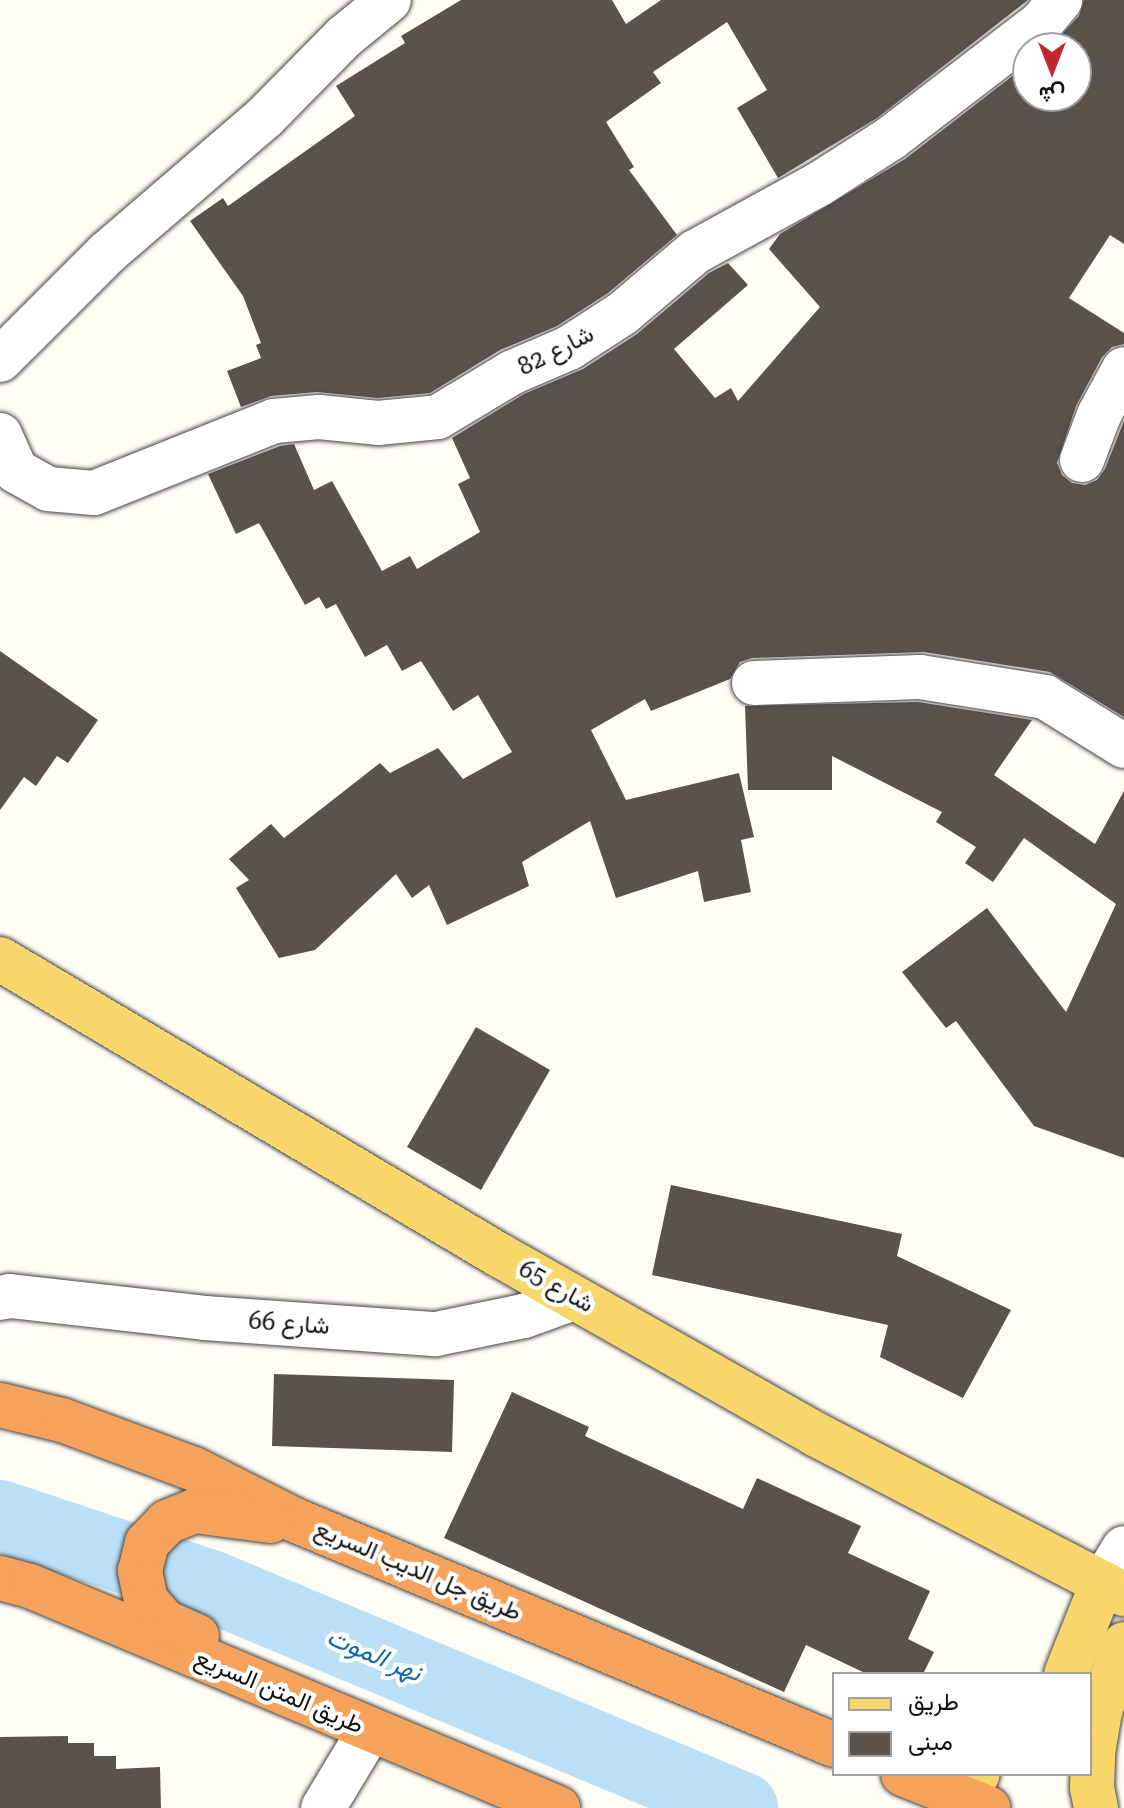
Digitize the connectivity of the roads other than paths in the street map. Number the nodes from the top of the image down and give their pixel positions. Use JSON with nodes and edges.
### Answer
{"nodes":[{"id":1,"x":389,"y":0,"type":"edge"},
{"id":2,"x":1060,"y":0,"type":"edge"},
{"id":3,"x":0,"y":360,"type":"edge"},
{"id":4,"x":1124,"y":369,"type":"edge"},
{"id":5,"x":0,"y":435,"type":"edge"},
{"id":6,"x":1082,"y":460,"type":"dead end"},
{"id":7,"x":754,"y":683,"type":"dead end"},
{"id":8,"x":1124,"y":746,"type":"edge"},
{"id":9,"x":0,"y":959,"type":"edge"},
{"id":10,"x":0,"y":1298,"type":"edge"},
{"id":11,"x":574,"y":1298,"type":"junction"},
{"id":12,"x":0,"y":1405,"type":"edge"},
{"id":13,"x":297,"y":1521,"type":"junction"},
{"id":14,"x":1117,"y":1575,"type":"edge"},
{"id":15,"x":0,"y":1578,"type":"edge"},
{"id":16,"x":1124,"y":1644,"type":"edge"},
{"id":17,"x":1067,"y":1672,"type":"edge"},
{"id":18,"x":267,"y":1687,"type":"junction"},
{"id":19,"x":1124,"y":1711,"type":"edge"},
{"id":20,"x":370,"y":1730,"type":"junction"},
{"id":21,"x":832,"y":1744,"type":"edge"},
{"id":22,"x":1093,"y":1753,"type":"junction"},
{"id":23,"x":941,"y":1779,"type":"edge"},
{"id":24,"x":323,"y":1808,"type":"edge"},
{"id":25,"x":558,"y":1808,"type":"edge"},
{"id":26,"x":988,"y":1808,"type":"edge"},
{"id":27,"x":1096,"y":1808,"type":"edge"}],
"edges":[{"from":1,"to":3,"type":"street"},
{"from":2,"to":5,"type":"street","name":"شارع 82"},
{"from":4,"to":6,"type":"street"},
{"from":7,"to":8,"type":"street"},
{"from":9,"to":11,"type":"main road","name":"شارع 65"},
{"from":10,"to":11,"type":"street","name":"شارع 66"},
{"from":11,"to":14,"type":"main road","name":"شارع 65"},
{"from":12,"to":13,"type":"highway","name":"طريق جل الديب السريع"},
{"from":13,"to":18,"type":"highway"},
{"from":13,"to":21,"type":"highway","name":"طريق جل الديب السريع"},
{"from":14,"to":17,"type":"main road"},
{"from":15,"to":18,"type":"highway","name":"طريق المتن السريع"},
{"from":16,"to":22,"type":"main road"},
{"from":18,"to":20,"type":"highway","name":"طريق المتن السريع"},
{"from":19,"to":22,"type":"main road"},
{"from":20,"to":24,"type":"street"},
{"from":20,"to":25,"type":"highway","name":"طريق المتن السريع"},
{"from":22,"to":27,"type":"main road"},
{"from":23,"to":26,"type":"highway"}]}
